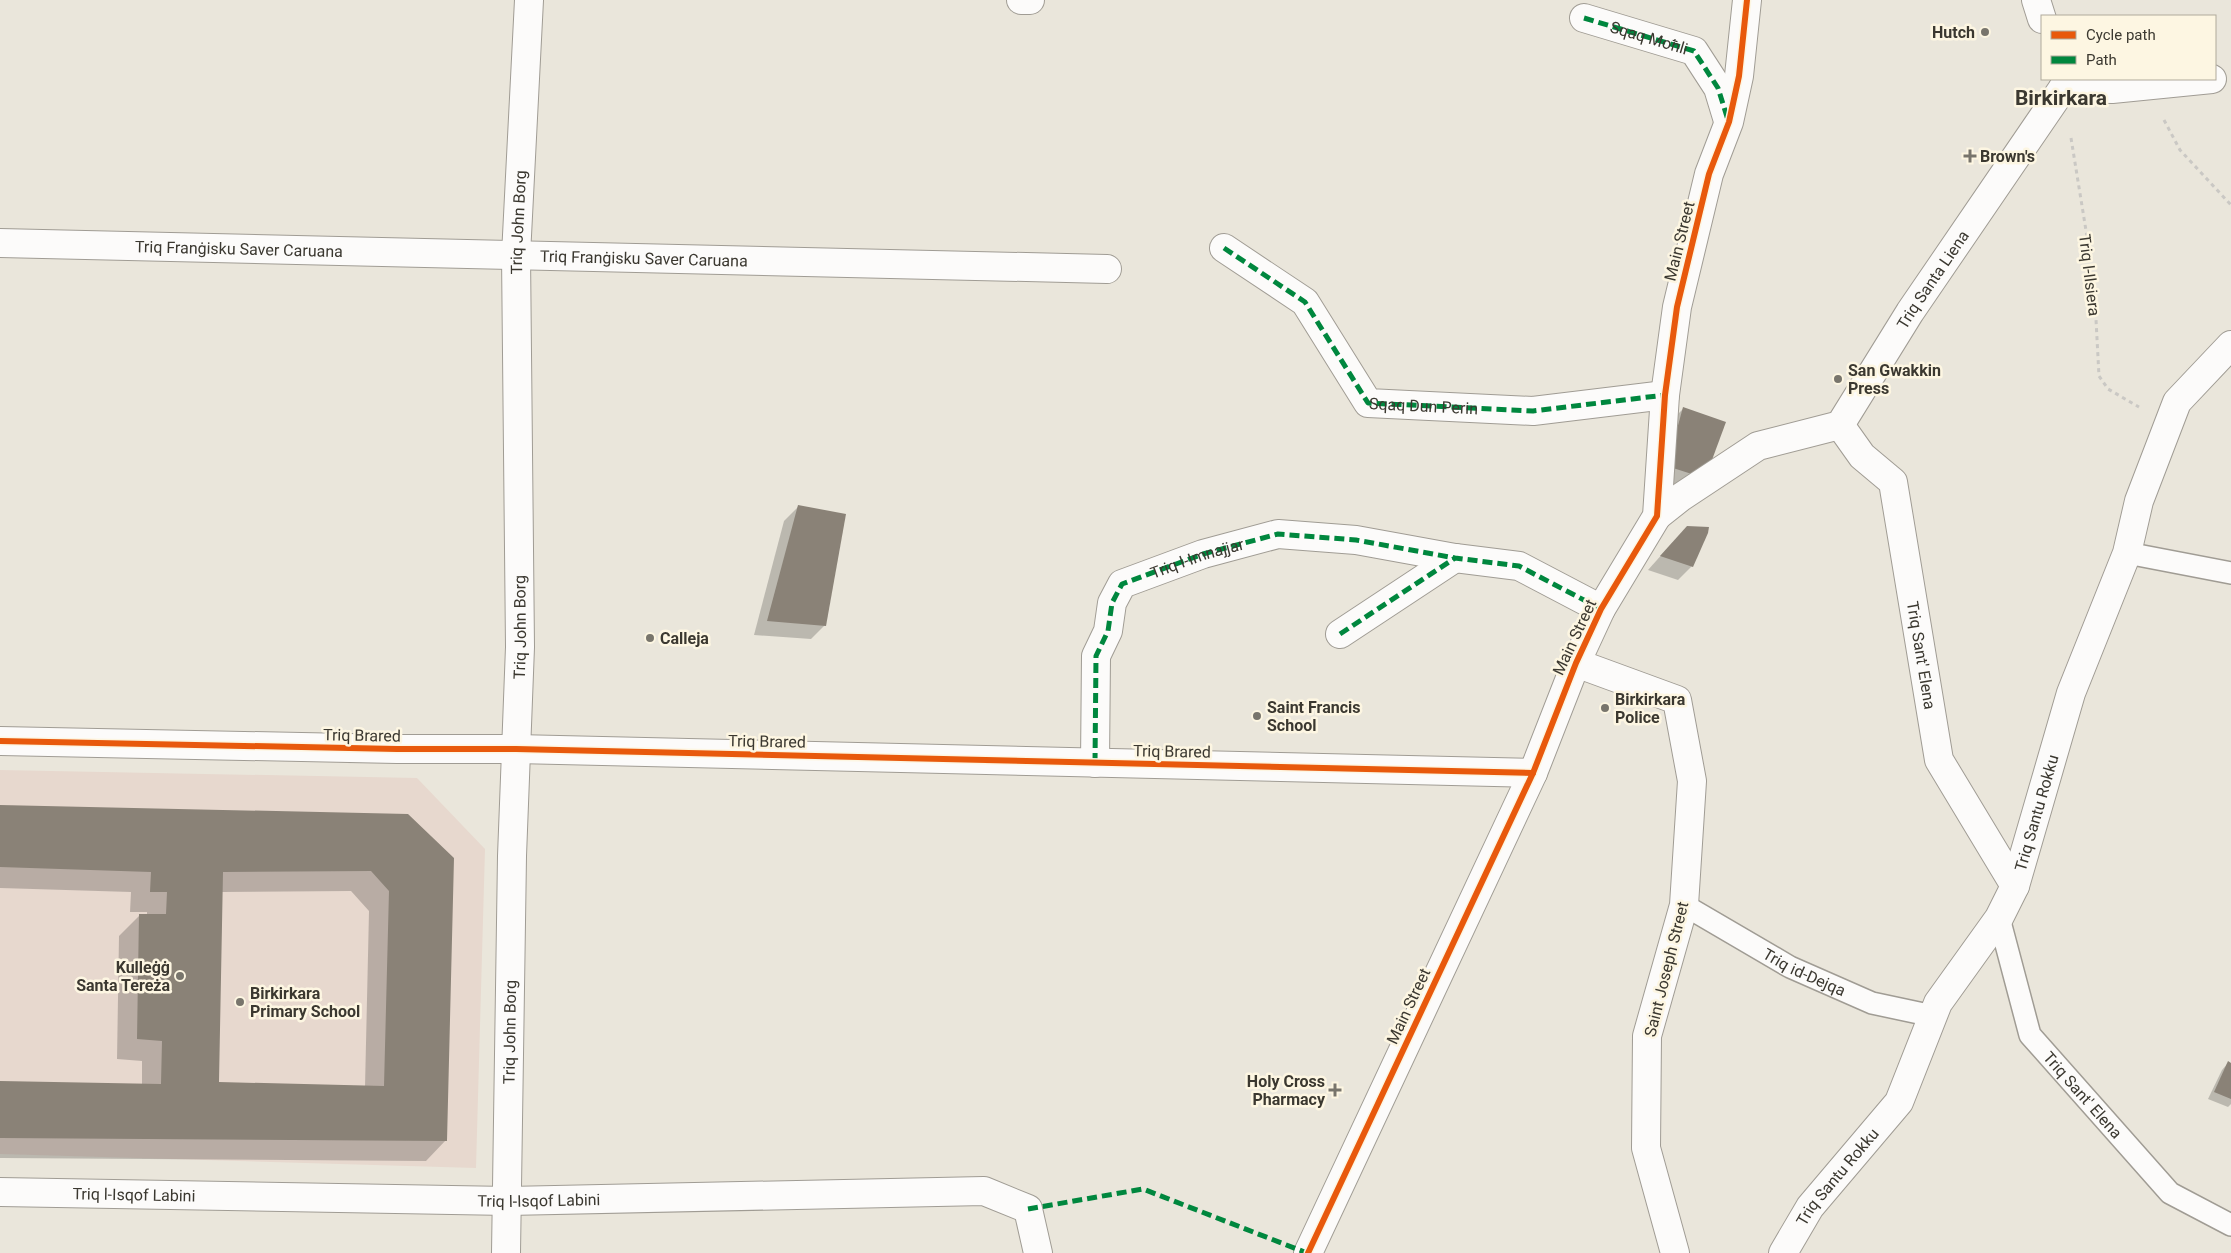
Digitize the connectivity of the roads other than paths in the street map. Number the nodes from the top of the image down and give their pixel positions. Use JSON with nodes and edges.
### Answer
{"nodes":[{"id":1,"x":529,"y":0,"type":"edge"},
{"id":2,"x":1021,"y":0,"type":"edge"},
{"id":3,"x":1030,"y":0,"type":"edge"},
{"id":4,"x":1748,"y":0,"type":"edge"},
{"id":5,"x":2036,"y":0,"type":"edge"},
{"id":6,"x":2041,"y":16,"type":"edge"},
{"id":7,"x":1584,"y":18,"type":"dead end"},
{"id":8,"x":2231,"y":77,"type":"edge"},
{"id":9,"x":2216,"y":79,"type":"edge"},
{"id":10,"x":2203,"y":80,"type":"edge"},
{"id":11,"x":2062,"y":84,"type":"edge"},
{"id":12,"x":1729,"y":122,"type":"junction"},
{"id":13,"x":0,"y":243,"type":"edge"},
{"id":14,"x":1224,"y":248,"type":"dead end"},
{"id":15,"x":516,"y":255,"type":"junction"},
{"id":16,"x":1107,"y":269,"type":"dead end"},
{"id":17,"x":2231,"y":345,"type":"edge"},
{"id":18,"x":1664,"y":395,"type":"junction"},
{"id":19,"x":1840,"y":425,"type":"junction"},
{"id":20,"x":1657,"y":516,"type":"junction"},
{"id":21,"x":2127,"y":553,"type":"junction"},
{"id":22,"x":1455,"y":558,"type":"junction"},
{"id":23,"x":2231,"y":573,"type":"edge"},
{"id":24,"x":1601,"y":609,"type":"junction"},
{"id":25,"x":1340,"y":634,"type":"dead end"},
{"id":26,"x":1576,"y":663,"type":"junction"},
{"id":27,"x":0,"y":741,"type":"edge"},
{"id":28,"x":516,"y":749,"type":"junction"},
{"id":29,"x":1096,"y":763,"type":"junction"},
{"id":30,"x":1532,"y":774,"type":"junction"},
{"id":31,"x":2015,"y":886,"type":"junction"},
{"id":32,"x":1684,"y":905,"type":"junction"},
{"id":33,"x":1999,"y":918,"type":"junction"},
{"id":34,"x":1933,"y":1016,"type":"junction"},
{"id":35,"x":0,"y":1192,"type":"edge"},
{"id":36,"x":508,"y":1202,"type":"junction"},
{"id":37,"x":2231,"y":1225,"type":"edge"},
{"id":38,"x":506,"y":1253,"type":"edge"},
{"id":39,"x":1038,"y":1253,"type":"edge"},
{"id":40,"x":1308,"y":1253,"type":"edge"},
{"id":41,"x":1675,"y":1253,"type":"edge"},
{"id":42,"x":1783,"y":1253,"type":"edge"}],
"edges":[{"from":1,"to":15,"type":"street","name":"Triq John Borg"},
{"from":2,"to":3,"type":"street"},
{"from":4,"to":12,"type":"street","name":"Main Street"},
{"from":5,"to":6,"type":"street"},
{"from":7,"to":12,"type":"street","name":"Sqaq Moħli"},
{"from":8,"to":9,"type":"street"},
{"from":10,"to":11,"type":"street"},
{"from":11,"to":19,"type":"street","name":"Triq Santa Liena"},
{"from":12,"to":18,"type":"street","name":"Main Street"},
{"from":13,"to":15,"type":"street","name":"Triq Franġisku Saver Caruana"},
{"from":14,"to":18,"type":"street","name":"Sqaq Dun Perin"},
{"from":15,"to":16,"type":"street","name":"Triq Franġisku Saver Caruana"},
{"from":15,"to":28,"type":"street","name":"Triq John Borg"},
{"from":17,"to":21,"type":"street","name":"Triq Santu Rokku"},
{"from":18,"to":20,"type":"street","name":"Main Street"},
{"from":19,"to":20,"type":"street"},
{"from":19,"to":31,"type":"street","name":"Triq Sant' Elena"},
{"from":20,"to":24,"type":"street","name":"Main Street"},
{"from":21,"to":23,"type":"lane"},
{"from":21,"to":31,"type":"street","name":"Triq Santu Rokku"},
{"from":22,"to":24,"type":"street","name":"Triq l-Imnajjar"},
{"from":22,"to":25,"type":"street"},
{"from":22,"to":29,"type":"street","name":"Triq l-Imnajjar"},
{"from":24,"to":26,"type":"street","name":"Main Street"},
{"from":26,"to":30,"type":"street","name":"Main Street"},
{"from":26,"to":32,"type":"street","name":"Saint Joseph Street"},
{"from":27,"to":28,"type":"street","name":"Triq Brared"},
{"from":28,"to":29,"type":"street","name":"Triq Brared"},
{"from":28,"to":36,"type":"street","name":"Triq John Borg"},
{"from":29,"to":30,"type":"street","name":"Triq Brared"},
{"from":30,"to":40,"type":"street","name":"Main Street"},
{"from":31,"to":33,"type":"street","name":"Triq Santu Rokku"},
{"from":32,"to":34,"type":"lane","name":"Triq id-Dejqa"},
{"from":32,"to":41,"type":"street","name":"Saint Joseph Street"},
{"from":33,"to":34,"type":"street","name":"Triq Santu Rokku"},
{"from":33,"to":37,"type":"lane","name":"Triq Sant' Elena"},
{"from":34,"to":42,"type":"street","name":"Triq Santu Rokku"},
{"from":35,"to":36,"type":"street","name":"Triq l-Isqof Labini"},
{"from":36,"to":38,"type":"street","name":"Triq John Borg"},
{"from":36,"to":39,"type":"street","name":"Triq l-Isqof Labini"}]}
